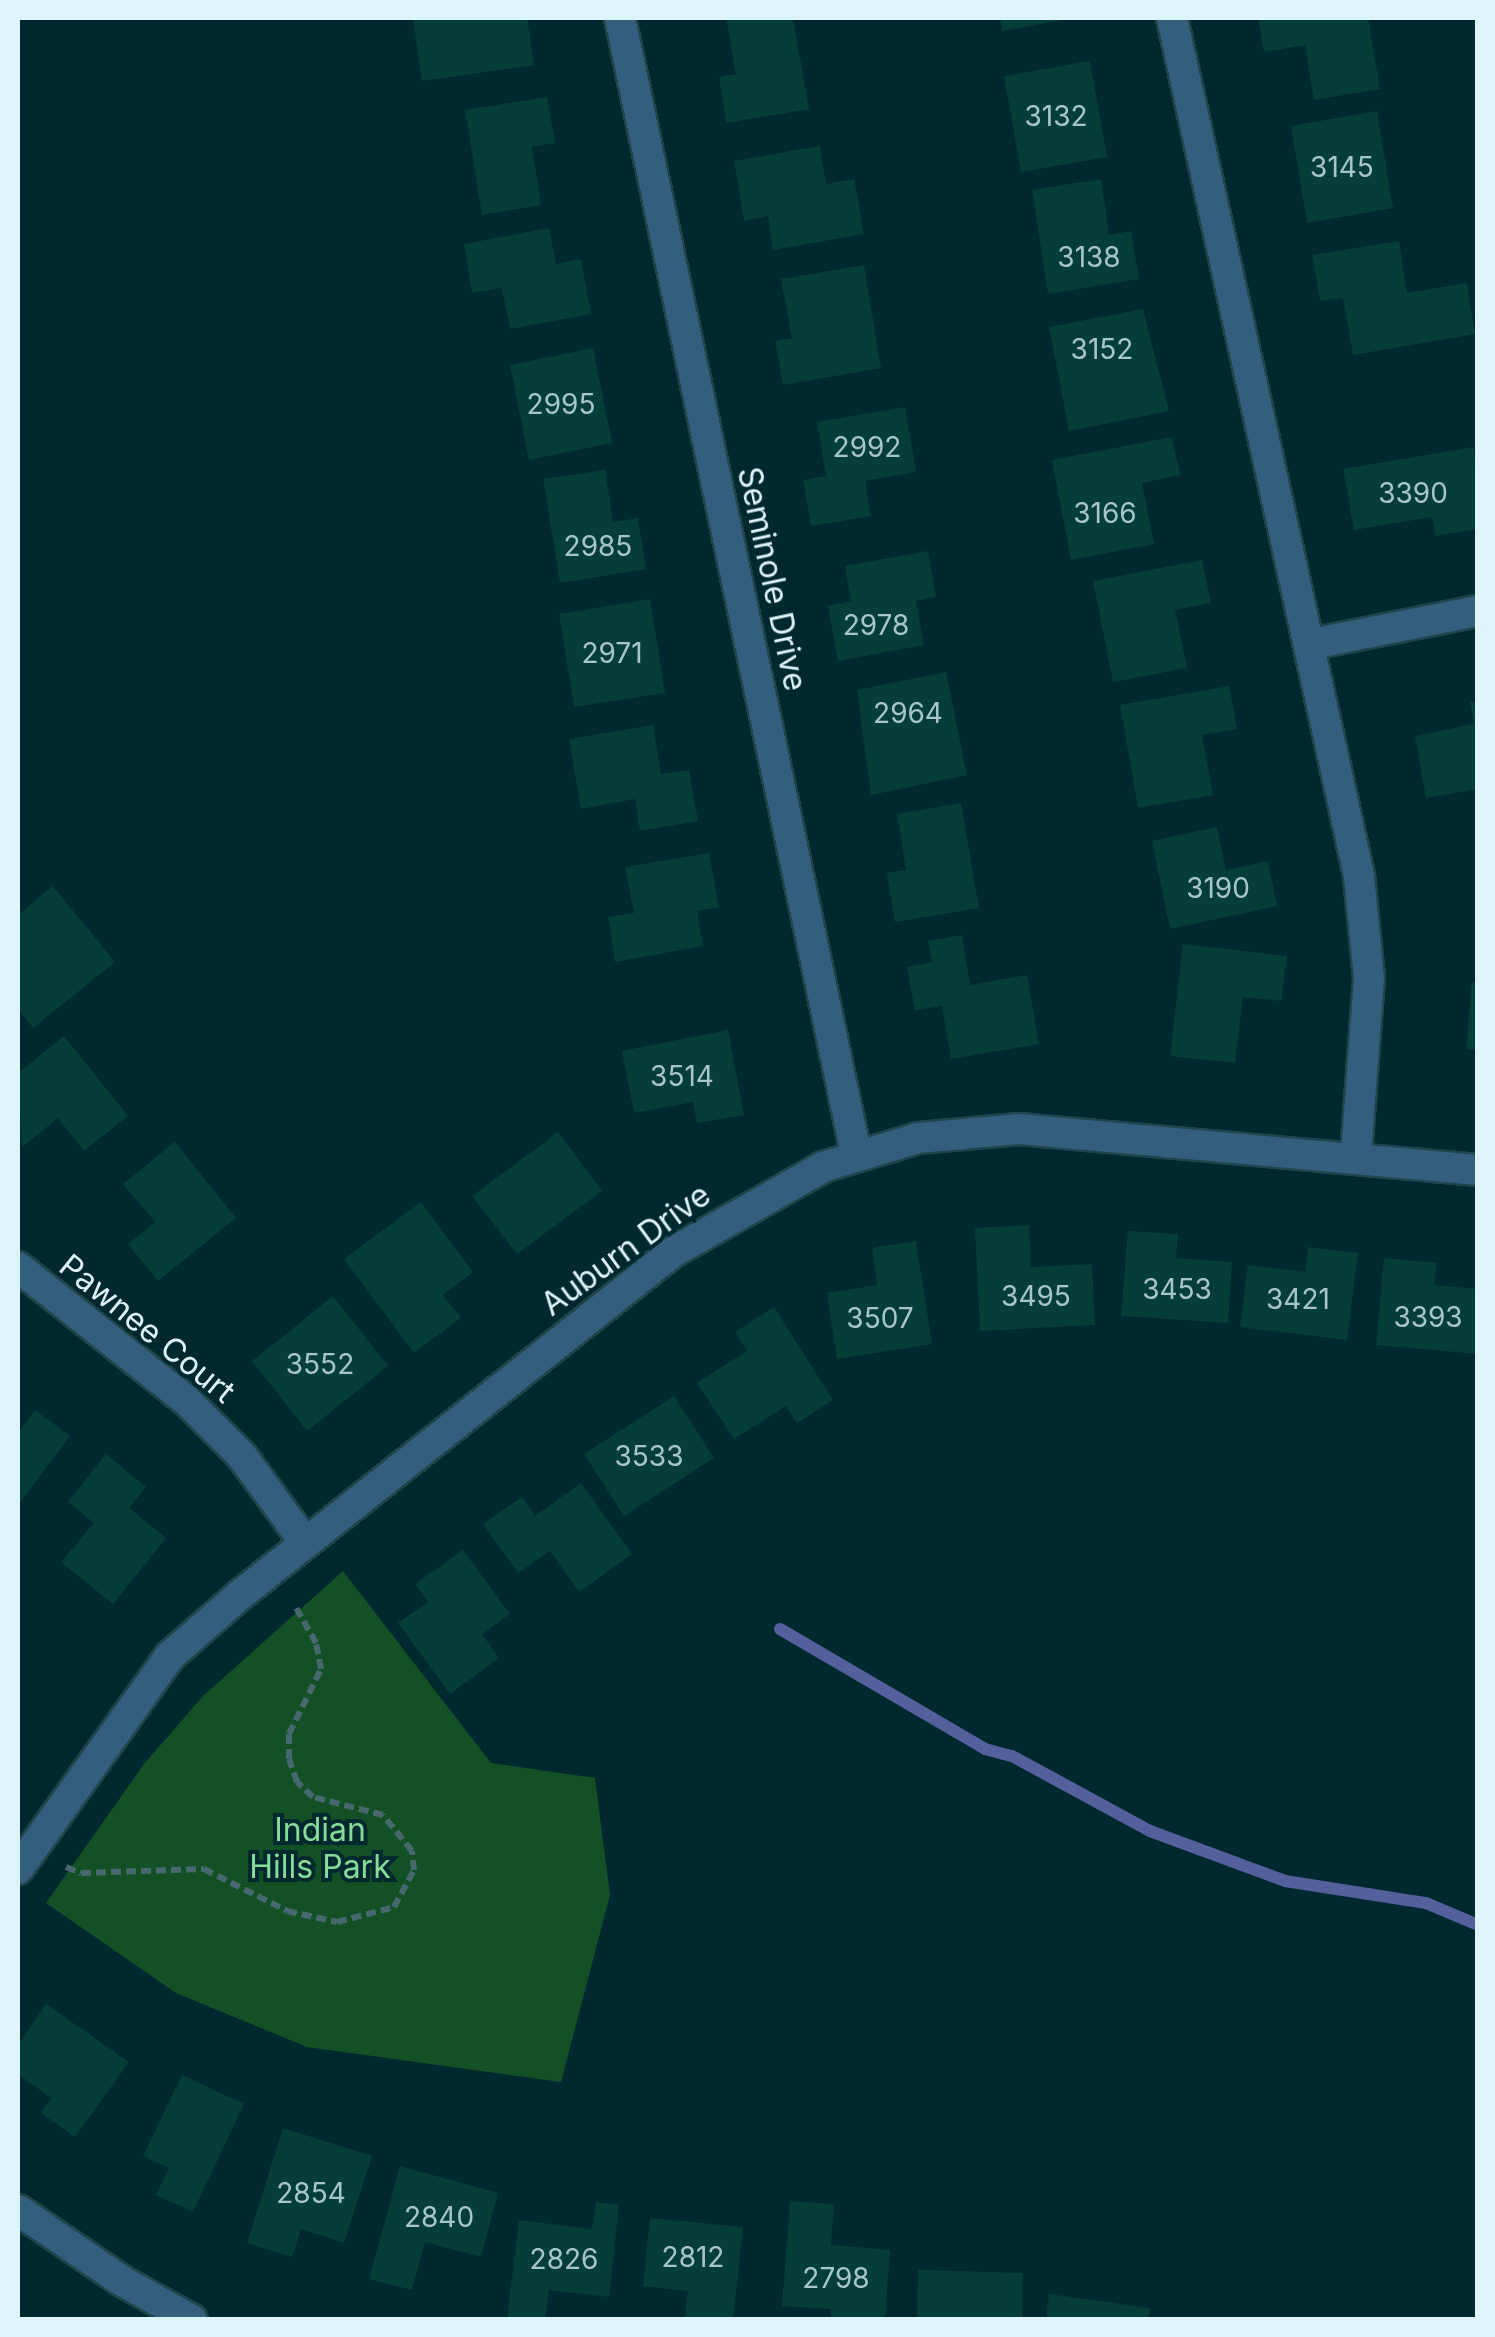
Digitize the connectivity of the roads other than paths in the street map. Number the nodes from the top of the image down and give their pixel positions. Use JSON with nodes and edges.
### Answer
{"nodes":[{"id":1,"x":620,"y":18,"type":"edge"},
{"id":2,"x":1172,"y":18,"type":"edge"},
{"id":3,"x":1478,"y":611,"type":"edge"},
{"id":4,"x":1311,"y":644,"type":"junction"},
{"id":5,"x":856,"y":1154,"type":"junction"},
{"id":6,"x":1356,"y":1157,"type":"junction"},
{"id":7,"x":1478,"y":1170,"type":"edge"},
{"id":8,"x":18,"y":1266,"type":"edge"},
{"id":9,"x":304,"y":1541,"type":"junction"},
{"id":10,"x":18,"y":1869,"type":"edge"},
{"id":11,"x":18,"y":2210,"type":"edge"},
{"id":12,"x":192,"y":2320,"type":"edge"}],
"edges":[{"from":1,"to":5,"type":"street","name":"Seminole Drive"},
{"from":2,"to":4,"type":"street"},
{"from":3,"to":4,"type":"street"},
{"from":4,"to":6,"type":"street"},
{"from":5,"to":6,"type":"street","name":"Auburn Drive"},
{"from":5,"to":9,"type":"street","name":"Auburn Drive"},
{"from":6,"to":7,"type":"street","name":"Auburn Drive"},
{"from":8,"to":9,"type":"street","name":"Pawnee Court"},
{"from":9,"to":10,"type":"street","name":"Auburn Drive"},
{"from":11,"to":12,"type":"street"}]}
